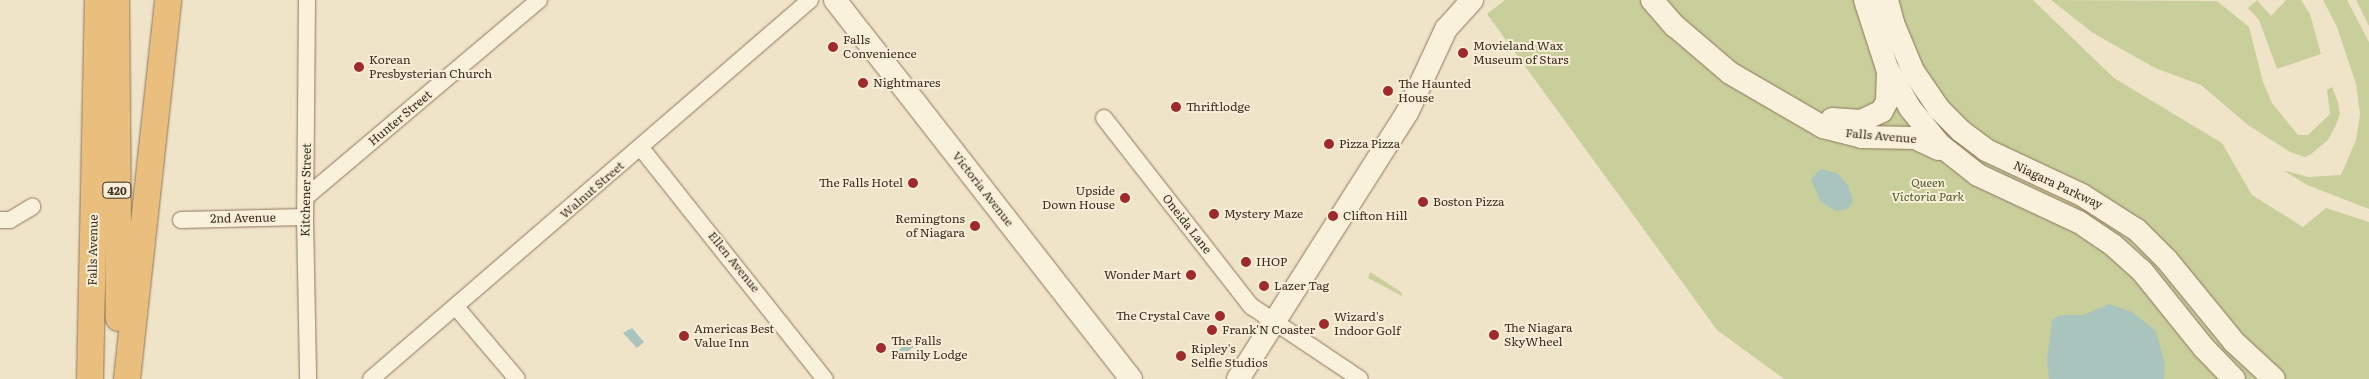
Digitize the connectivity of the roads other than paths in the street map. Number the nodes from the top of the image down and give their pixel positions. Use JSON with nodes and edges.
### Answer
{"nodes":[{"id":1,"x":80,"y":0,"type":"edge"},
{"id":2,"x":98,"y":0,"type":"edge"},
{"id":3,"x":116,"y":0,"type":"edge"},
{"id":4,"x":168,"y":0,"type":"edge"},
{"id":5,"x":307,"y":0,"type":"edge"},
{"id":6,"x":540,"y":0,"type":"edge"},
{"id":7,"x":810,"y":0,"type":"edge"},
{"id":8,"x":835,"y":0,"type":"edge"},
{"id":9,"x":1472,"y":0,"type":"edge"},
{"id":10,"x":1652,"y":0,"type":"edge"},
{"id":11,"x":1865,"y":0,"type":"edge"},
{"id":12,"x":1887,"y":0,"type":"edge"},
{"id":13,"x":1887,"y":68,"type":"junction"},
{"id":14,"x":1790,"y":109,"type":"junction"},
{"id":15,"x":1104,"y":118,"type":"dead end"},
{"id":16,"x":641,"y":148,"type":"junction"},
{"id":17,"x":1969,"y":169,"type":"junction"},
{"id":18,"x":306,"y":197,"type":"junction"},
{"id":19,"x":32,"y":208,"type":"dead end"},
{"id":20,"x":304,"y":217,"type":"junction"},
{"id":21,"x":0,"y":220,"type":"edge"},
{"id":22,"x":181,"y":220,"type":"dead end"},
{"id":23,"x":94,"y":258,"type":"junction"},
{"id":24,"x":456,"y":307,"type":"junction"},
{"id":25,"x":1274,"y":324,"type":"junction"},
{"id":26,"x":90,"y":379,"type":"edge"},
{"id":27,"x":121,"y":379,"type":"edge"},
{"id":28,"x":127,"y":379,"type":"edge"},
{"id":29,"x":308,"y":379,"type":"edge"},
{"id":30,"x":371,"y":379,"type":"edge"},
{"id":31,"x":517,"y":379,"type":"edge"},
{"id":32,"x":825,"y":379,"type":"edge"},
{"id":33,"x":1131,"y":379,"type":"edge"},
{"id":34,"x":1238,"y":379,"type":"edge"},
{"id":35,"x":1360,"y":379,"type":"edge"},
{"id":36,"x":2234,"y":379,"type":"edge"},
{"id":37,"x":2274,"y":379,"type":"edge"}],
"edges":[{"from":1,"to":23,"type":"highway"},
{"from":2,"to":23,"type":"highway","name":"Falls Avenue","number":"420"},
{"from":3,"to":27,"type":"highway","name":"Falls Avenue","number":"420"},
{"from":4,"to":28,"type":"highway"},
{"from":5,"to":18,"type":"street","name":"Kitchener Street"},
{"from":6,"to":18,"type":"street","name":"Hunter Street"},
{"from":7,"to":16,"type":"street","name":"Walnut Street"},
{"from":8,"to":33,"type":"main road","name":"Victoria Avenue"},
{"from":9,"to":25,"type":"main road"},
{"from":10,"to":14,"type":"main road","name":"Falls Avenue"},
{"from":11,"to":13,"type":"main road","name":"Niagara Parkway"},
{"from":12,"to":37,"type":"main road","name":"Niagara Parkway"},
{"from":13,"to":14,"type":"main road","name":"Falls Avenue"},
{"from":13,"to":17,"type":"main road","name":"Niagara Parkway"},
{"from":14,"to":17,"type":"main road","name":"Falls Avenue"},
{"from":15,"to":25,"type":"street","name":"Oneida Lane"},
{"from":16,"to":24,"type":"street","name":"Walnut Street"},
{"from":16,"to":32,"type":"street","name":"Ellen Avenue"},
{"from":17,"to":36,"type":"main road","name":"Niagara Parkway"},
{"from":18,"to":20,"type":"street","name":"Kitchener Street"},
{"from":19,"to":21,"type":"street"},
{"from":20,"to":22,"type":"street","name":"2nd Avenue"},
{"from":20,"to":29,"type":"street","name":"Kitchener Street"},
{"from":23,"to":26,"type":"highway","name":"Falls Avenue","number":"420"},
{"from":24,"to":30,"type":"street","name":"Walnut Street"},
{"from":24,"to":31,"type":"street"},
{"from":25,"to":34,"type":"main road"},
{"from":25,"to":35,"type":"street","name":"Oneida Lane"}]}
